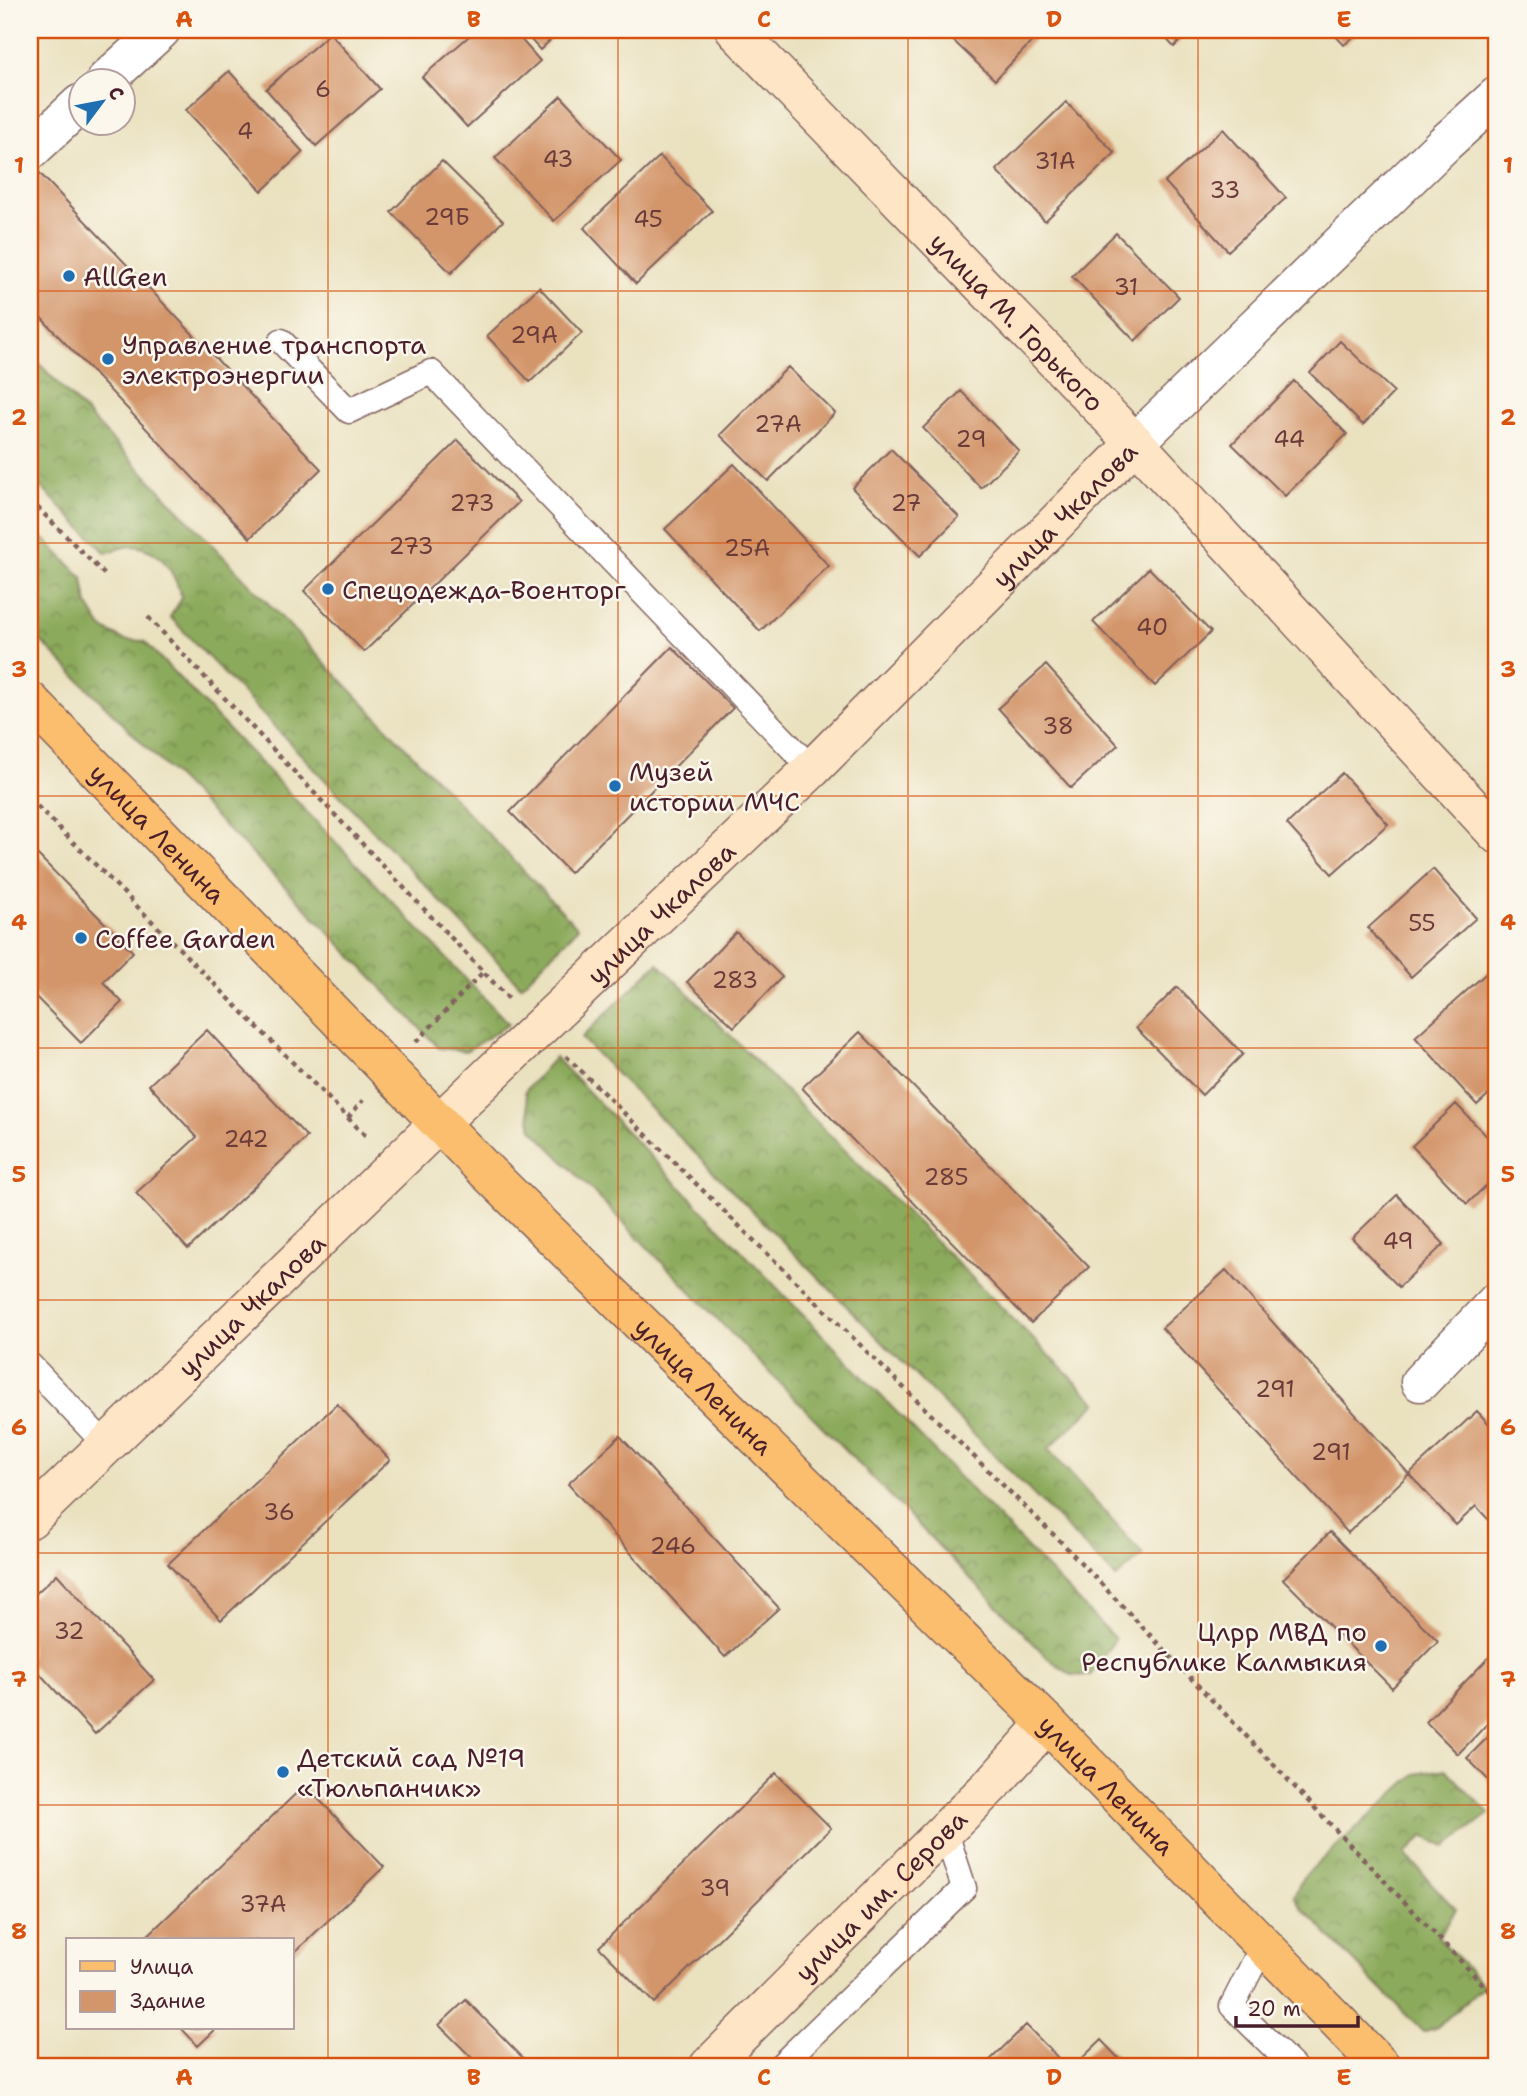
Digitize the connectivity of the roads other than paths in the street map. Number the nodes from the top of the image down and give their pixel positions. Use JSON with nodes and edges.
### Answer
{"nodes":[{"id":1,"x":161,"y":30,"type":"edge"},
{"id":2,"x":735,"y":30,"type":"edge"},
{"id":3,"x":121,"y":66,"type":"edge"},
{"id":4,"x":1497,"y":96,"type":"edge"},
{"id":5,"x":66,"y":117,"type":"edge"},
{"id":6,"x":30,"y":151,"type":"edge"},
{"id":7,"x":281,"y":341,"type":"dead end"},
{"id":8,"x":1135,"y":443,"type":"junction"},
{"id":9,"x":30,"y":701,"type":"edge"},
{"id":10,"x":812,"y":769,"type":"junction"},
{"id":11,"x":1497,"y":834,"type":"edge"},
{"id":12,"x":439,"y":1123,"type":"junction"},
{"id":13,"x":1497,"y":1301,"type":"edge"},
{"id":14,"x":30,"y":1365,"type":"edge"},
{"id":15,"x":1420,"y":1382,"type":"dead end"},
{"id":16,"x":106,"y":1445,"type":"junction"},
{"id":17,"x":30,"y":1519,"type":"edge"},
{"id":18,"x":1047,"y":1723,"type":"junction"},
{"id":19,"x":945,"y":1830,"type":"junction"},
{"id":20,"x":1262,"y":1945,"type":"junction"},
{"id":21,"x":709,"y":2066,"type":"edge"},
{"id":22,"x":780,"y":2066,"type":"edge"},
{"id":23,"x":1293,"y":2066,"type":"edge"},
{"id":24,"x":1381,"y":2066,"type":"edge"}],
"edges":[{"from":1,"to":3,"type":"street"},
{"from":2,"to":8,"type":"street","name":"улица М. Горького"},
{"from":4,"to":8,"type":"street","name":"улица Чкалова"},
{"from":5,"to":6,"type":"street"},
{"from":7,"to":10,"type":"lane"},
{"from":8,"to":10,"type":"street","name":"улица Чкалова"},
{"from":8,"to":11,"type":"street","name":"улица М. Горького"},
{"from":9,"to":12,"type":"main road","name":"улица Ленина"},
{"from":10,"to":12,"type":"street","name":"улица Чкалова"},
{"from":12,"to":16,"type":"street","name":"улица Чкалова"},
{"from":12,"to":18,"type":"main road","name":"улица Ленина"},
{"from":13,"to":15,"type":"street"},
{"from":14,"to":16,"type":"lane"},
{"from":16,"to":17,"type":"street","name":"улица Чкалова"},
{"from":18,"to":19,"type":"street","name":"улица им. Серова"},
{"from":18,"to":20,"type":"main road","name":"улица Ленина"},
{"from":19,"to":21,"type":"street","name":"улица им. Серова"},
{"from":19,"to":22,"type":"lane"},
{"from":20,"to":23,"type":"lane"},
{"from":20,"to":24,"type":"main road","name":"улица Ленина"}]}
